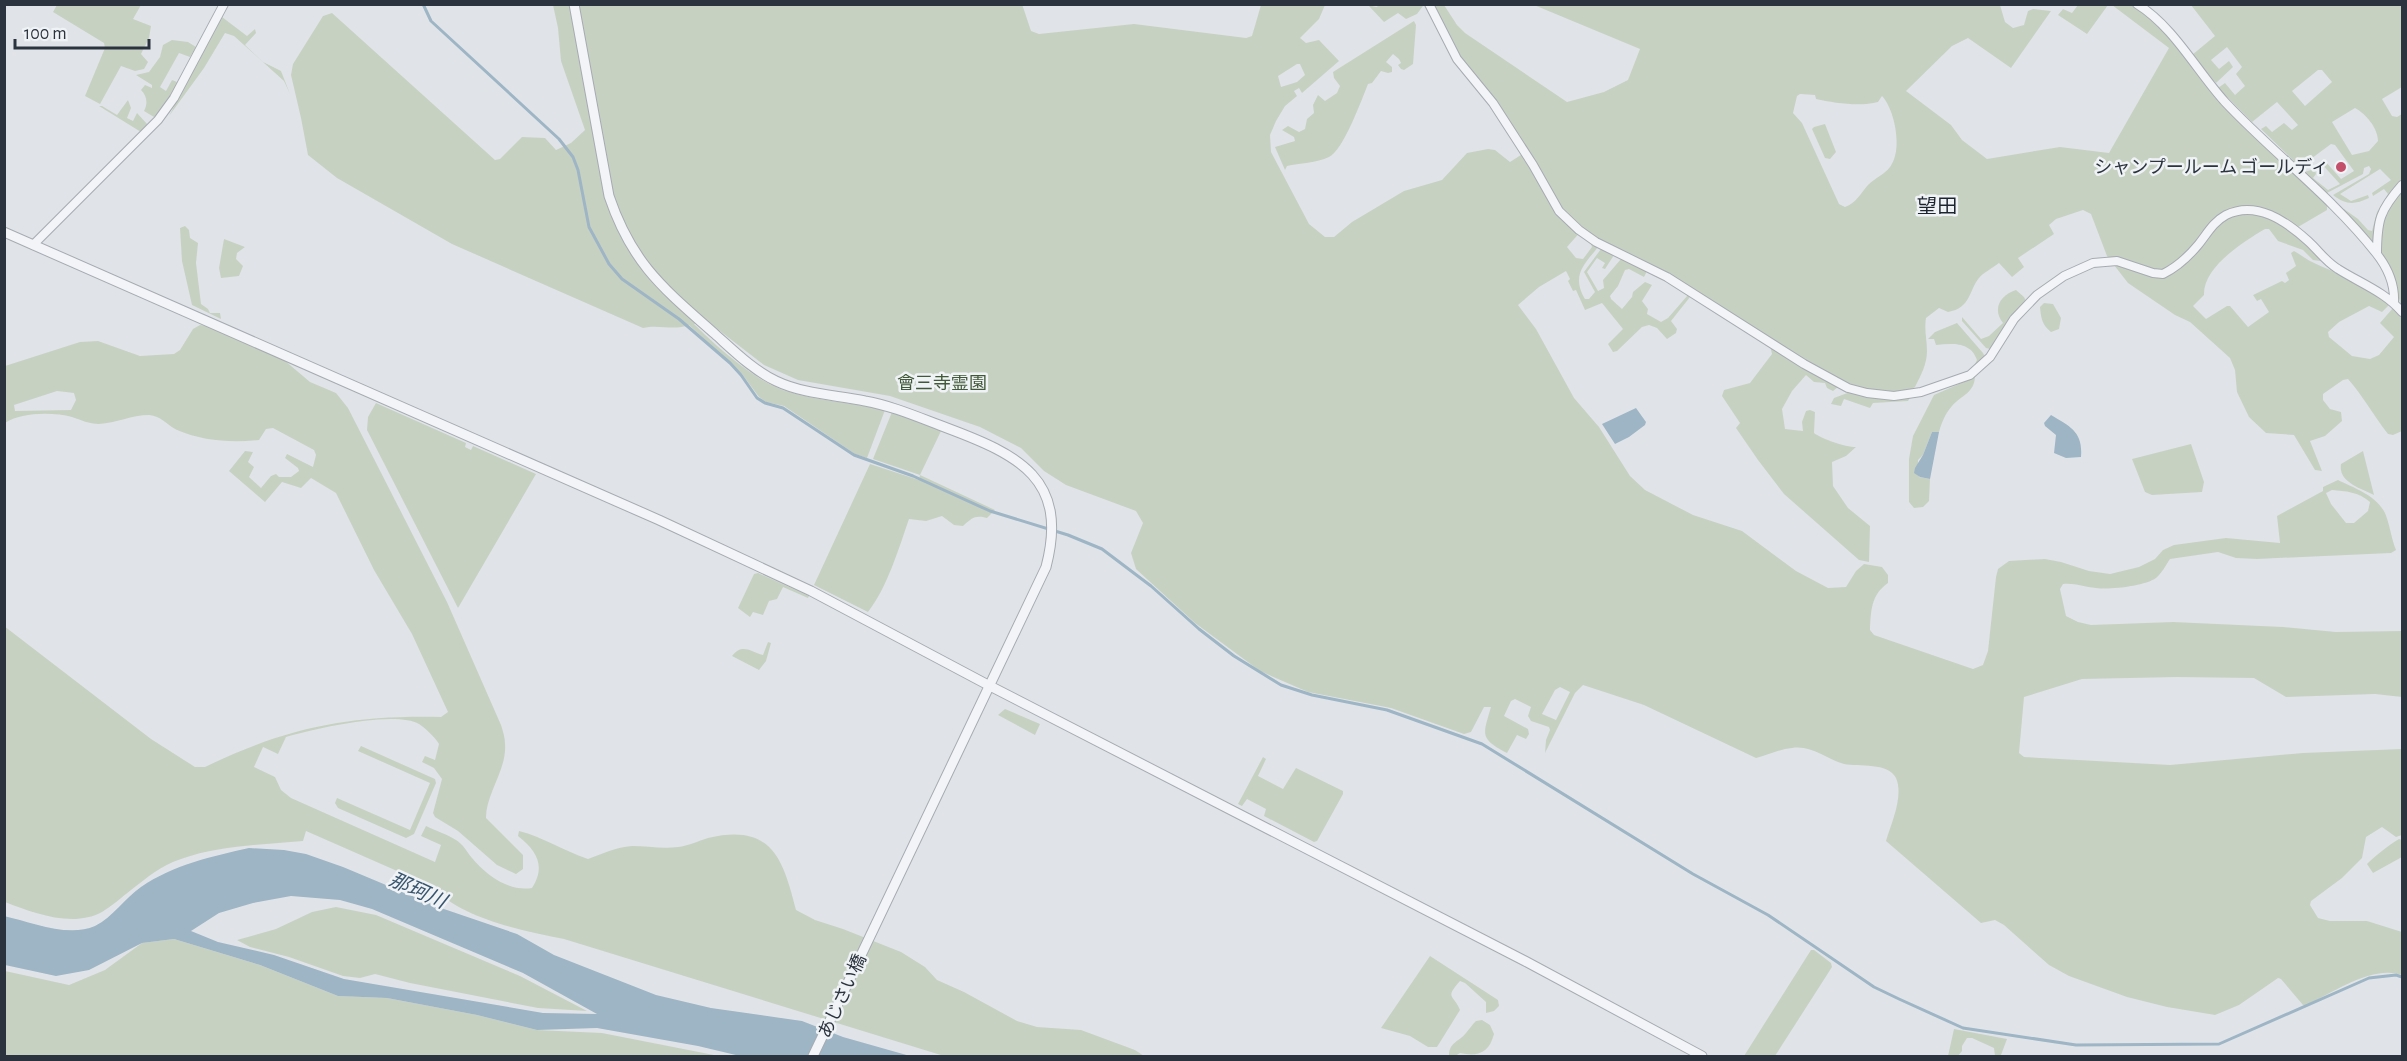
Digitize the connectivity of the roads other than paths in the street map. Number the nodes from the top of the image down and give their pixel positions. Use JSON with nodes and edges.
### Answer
{"nodes":[{"id":1,"x":224,"y":4,"type":"edge"},
{"id":2,"x":574,"y":4,"type":"edge"},
{"id":3,"x":1429,"y":4,"type":"edge"},
{"id":4,"x":2137,"y":4,"type":"edge"},
{"id":5,"x":2403,"y":184,"type":"edge"},
{"id":6,"x":4,"y":232,"type":"edge"},
{"id":7,"x":33,"y":245,"type":"junction"},
{"id":8,"x":2377,"y":254,"type":"junction"},
{"id":9,"x":2394,"y":303,"type":"junction"},
{"id":10,"x":2403,"y":312,"type":"edge"},
{"id":11,"x":990,"y":686,"type":"junction"},
{"id":12,"x":813,"y":1056,"type":"edge"},
{"id":13,"x":1702,"y":1056,"type":"edge"}],
"edges":[{"from":1,"to":7,"type":"street"},
{"from":2,"to":11,"type":"street","name":"あじさい橋"},
{"from":3,"to":9,"type":"street"},
{"from":4,"to":8,"type":"street"},
{"from":5,"to":8,"type":"street"},
{"from":6,"to":7,"type":"street"},
{"from":7,"to":11,"type":"street"},
{"from":8,"to":9,"type":"street"},
{"from":9,"to":10,"type":"street"},
{"from":11,"to":12,"type":"street","name":"あじさい橋"},
{"from":11,"to":13,"type":"street"}]}
